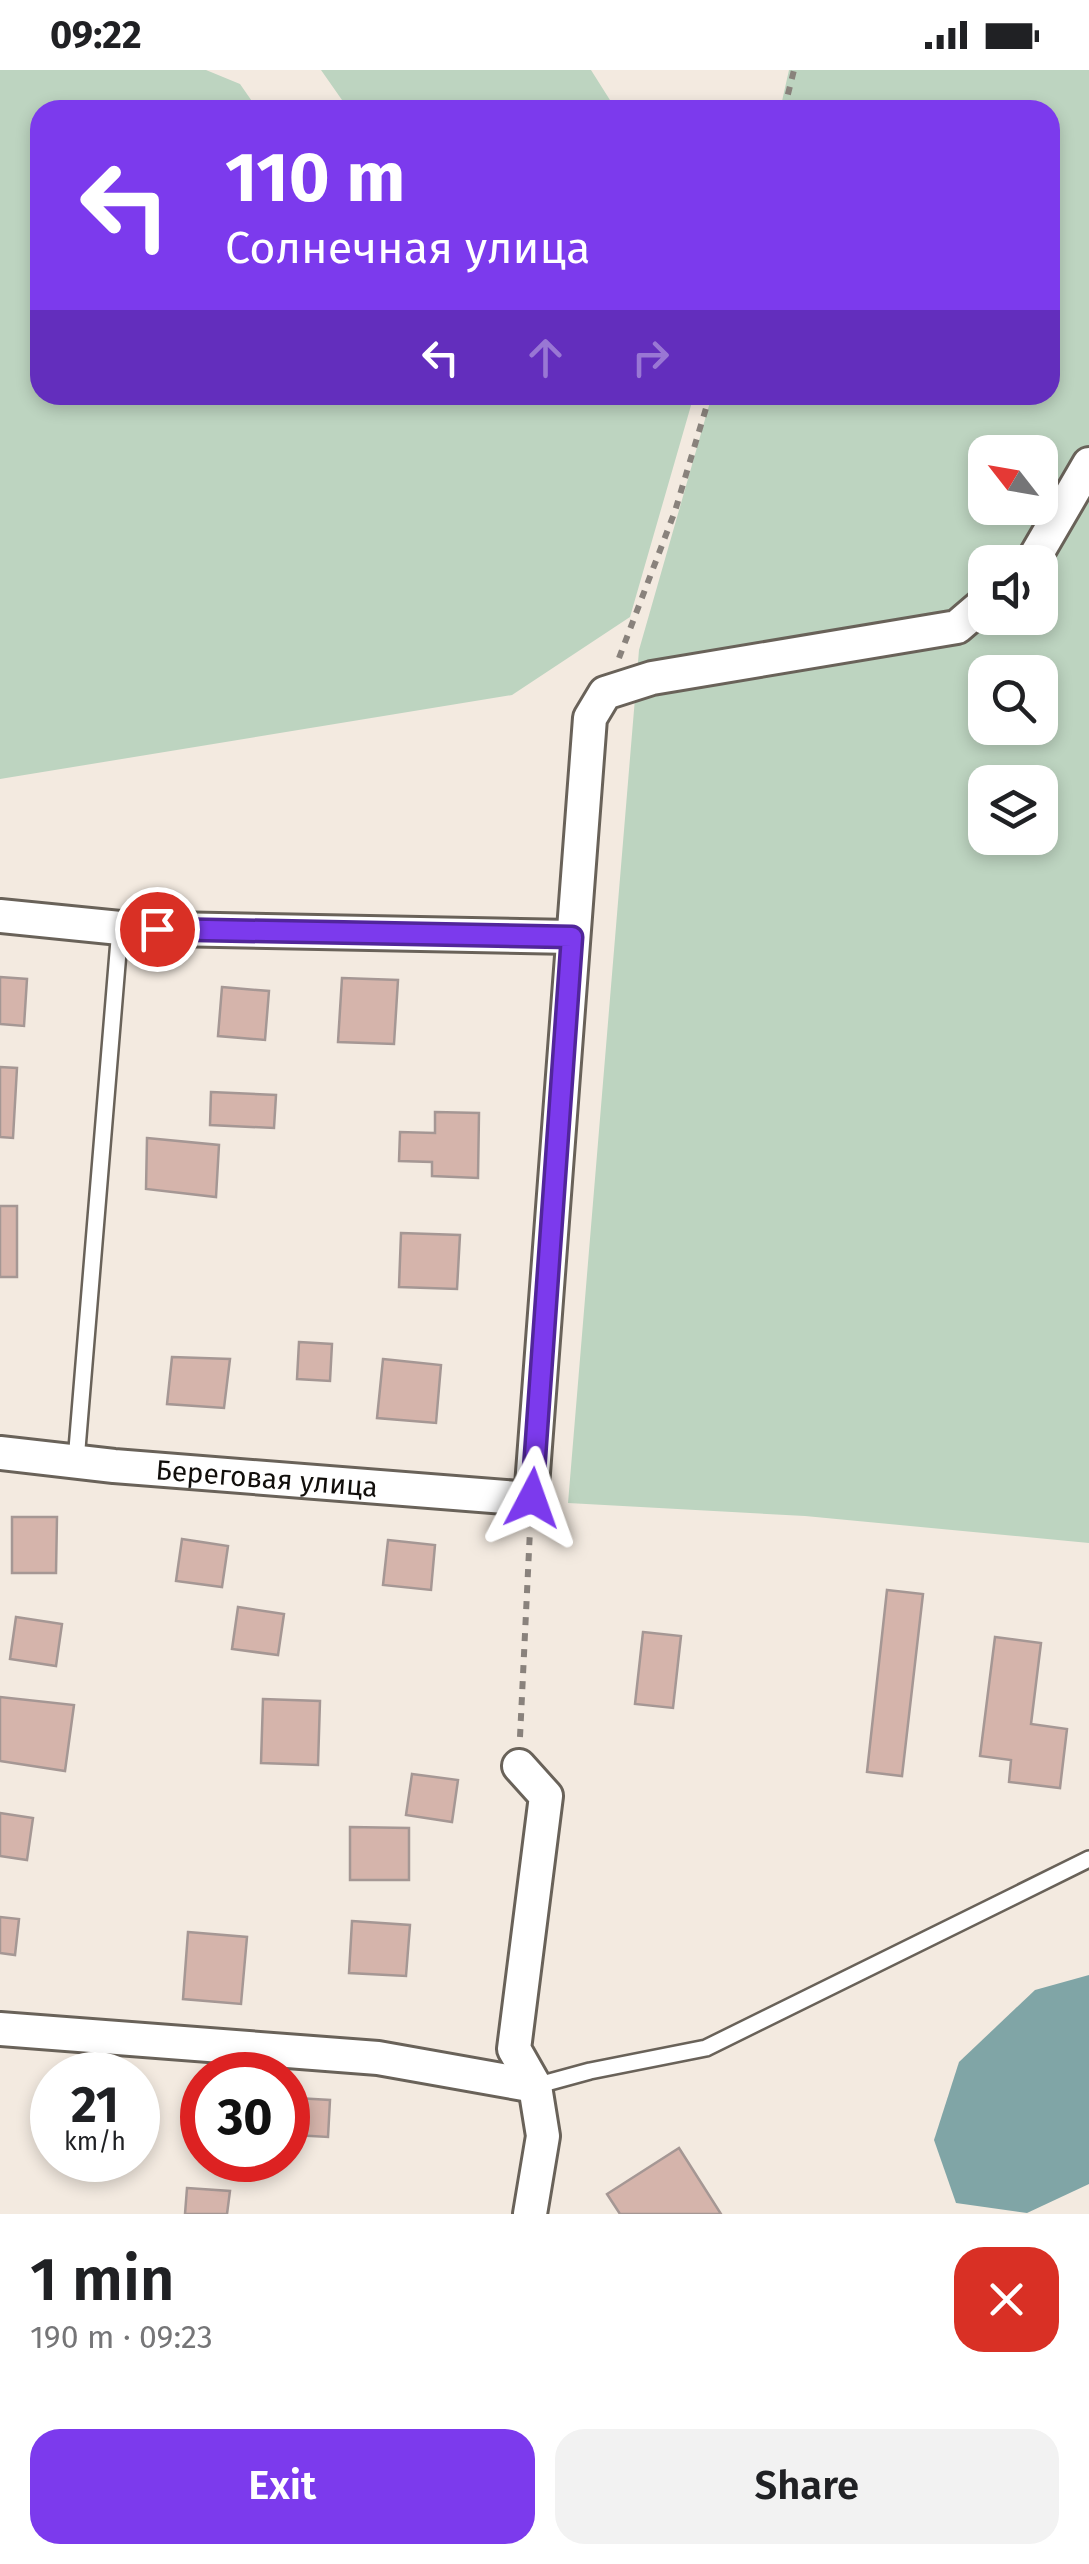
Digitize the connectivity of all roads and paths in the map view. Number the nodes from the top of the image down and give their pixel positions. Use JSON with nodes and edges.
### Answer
{"nodes":[{"id":1,"x":794,"y":70,"type":"edge"},
{"id":2,"x":786,"y":100,"type":"edge"},
{"id":3,"x":707,"y":405,"type":"edge"},
{"id":4,"x":1089,"y":464,"type":"edge"},
{"id":5,"x":1042,"y":545,"type":"edge"},
{"id":6,"x":968,"y":618,"type":"edge"},
{"id":7,"x":605,"y":693,"type":"junction"},
{"id":8,"x":0,"y":916,"type":"edge"},
{"id":9,"x":120,"y":928,"type":"junction"},
{"id":10,"x":572,"y":937,"type":"junction"},
{"id":11,"x":0,"y":1453,"type":"edge"},
{"id":12,"x":76,"y":1461,"type":"junction"},
{"id":13,"x":532,"y":1498,"type":"junction"},
{"id":14,"x":519,"y":1766,"type":"joint"},
{"id":15,"x":1089,"y":1859,"type":"edge"},
{"id":16,"x":0,"y":2029,"type":"edge"},
{"id":17,"x":535,"y":2086,"type":"junction"},
{"id":18,"x":530,"y":2214,"type":"edge"}],
"edges":[{"from":1,"to":2,"type":"path"},
{"from":3,"to":7,"type":"path"},
{"from":4,"to":5,"type":"street"},
{"from":6,"to":7,"type":"street"},
{"from":7,"to":10,"type":"street"},
{"from":8,"to":9,"type":"street"},
{"from":9,"to":10,"type":"street"},
{"from":9,"to":12,"type":"lane"},
{"from":10,"to":13,"type":"street"},
{"from":11,"to":12,"type":"street","name":"Береговая улица"},
{"from":12,"to":13,"type":"street","name":"Береговая улица"},
{"from":13,"to":14,"type":"path"},
{"from":14,"to":17,"type":"street"},
{"from":15,"to":17,"type":"lane"},
{"from":16,"to":17,"type":"street"},
{"from":17,"to":18,"type":"street"}]}
